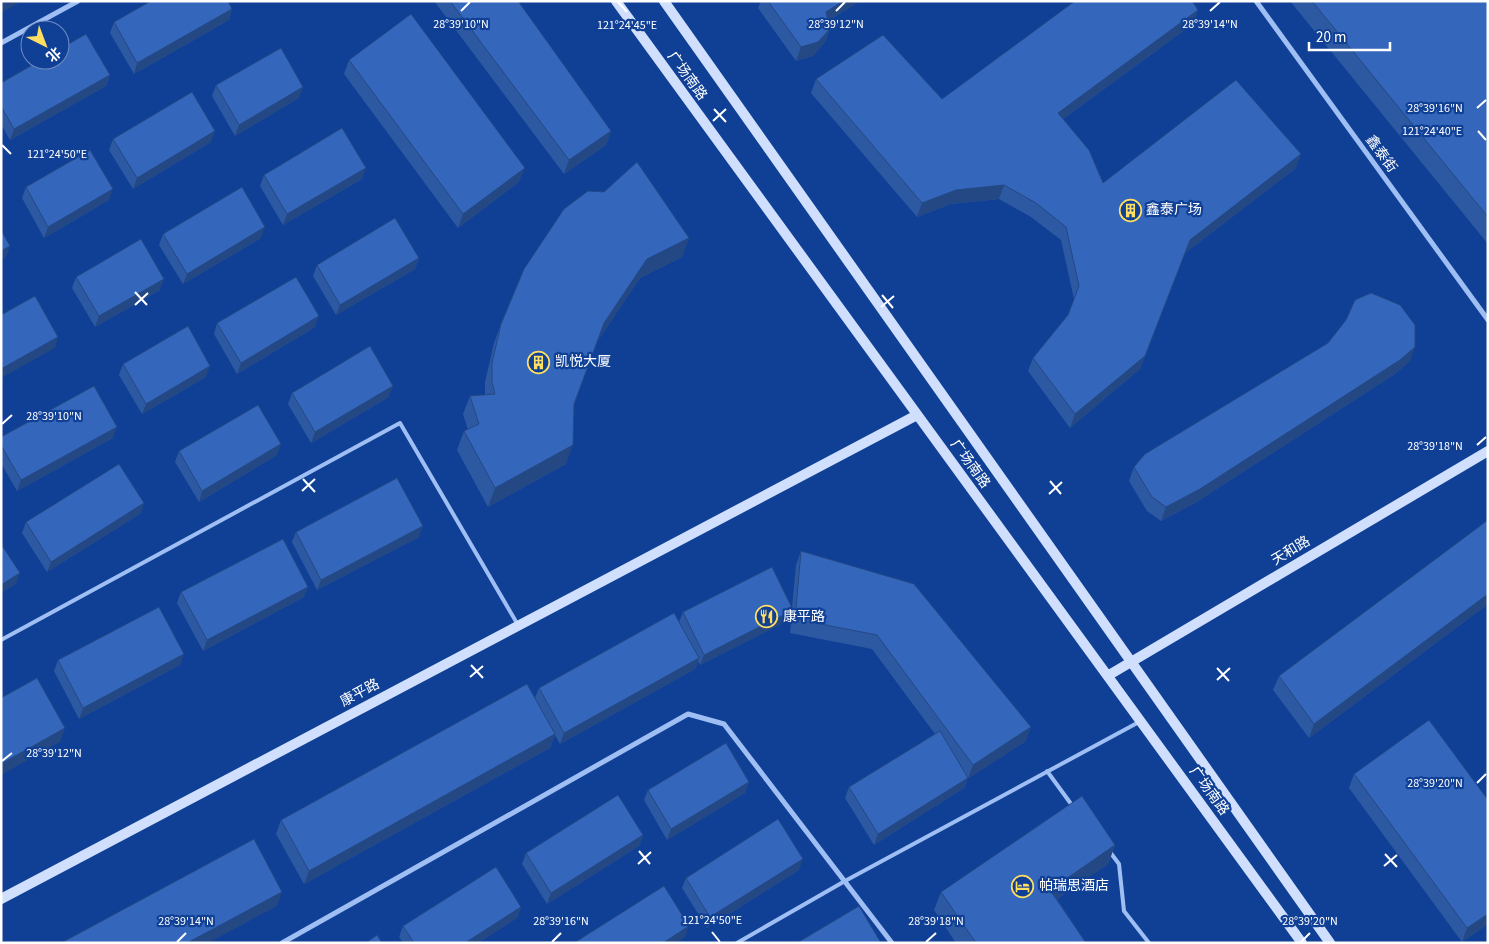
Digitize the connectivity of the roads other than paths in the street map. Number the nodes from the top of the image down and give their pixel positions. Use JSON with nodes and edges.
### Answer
{"nodes":[{"id":1,"x":78,"y":1,"type":"edge"},
{"id":2,"x":664,"y":1,"type":"edge"},
{"id":3,"x":1256,"y":1,"type":"edge"},
{"id":4,"x":620,"y":3,"type":"edge"},
{"id":5,"x":1,"y":43,"type":"edge"},
{"id":6,"x":1488,"y":320,"type":"edge"},
{"id":7,"x":917,"y":414,"type":"junction"},
{"id":8,"x":1488,"y":451,"type":"edge"},
{"id":9,"x":518,"y":625,"type":"junction"},
{"id":10,"x":1,"y":640,"type":"edge"},
{"id":11,"x":1133,"y":662,"type":"junction"},
{"id":12,"x":1109,"y":675,"type":"junction"},
{"id":13,"x":1141,"y":721,"type":"junction"},
{"id":14,"x":1047,"y":771,"type":"junction"},
{"id":15,"x":1080,"y":816,"type":"edge"},
{"id":16,"x":1108,"y":850,"type":"edge"},
{"id":17,"x":845,"y":881,"type":"junction"},
{"id":18,"x":1,"y":899,"type":"edge"},
{"id":19,"x":282,"y":943,"type":"edge"},
{"id":20,"x":737,"y":943,"type":"edge"},
{"id":21,"x":892,"y":943,"type":"edge"},
{"id":22,"x":1149,"y":943,"type":"edge"},
{"id":23,"x":1302,"y":943,"type":"edge"},
{"id":24,"x":1330,"y":943,"type":"edge"}],
"edges":[{"from":1,"to":5,"type":"street"},
{"from":2,"to":11,"type":"main road","name":"广场南路"},
{"from":3,"to":6,"type":"street","name":"鑫泰街"},
{"from":4,"to":7,"type":"main road","name":"广场南路"},
{"from":7,"to":9,"type":"main road","name":"康平路"},
{"from":7,"to":12,"type":"main road","name":"广场南路"},
{"from":8,"to":11,"type":"main road","name":"天和路"},
{"from":9,"to":10,"type":"lane"},
{"from":9,"to":18,"type":"main road","name":"康平路"},
{"from":11,"to":12,"type":"main road","name":"天和路"},
{"from":11,"to":24,"type":"main road","name":"广场南路"},
{"from":12,"to":13,"type":"main road","name":"广场南路"},
{"from":13,"to":14,"type":"lane"},
{"from":13,"to":23,"type":"main road","name":"广场南路"},
{"from":14,"to":15,"type":"lane"},
{"from":14,"to":17,"type":"lane"},
{"from":16,"to":22,"type":"lane"},
{"from":17,"to":19,"type":"street"},
{"from":17,"to":20,"type":"lane"},
{"from":17,"to":21,"type":"street"}]}
